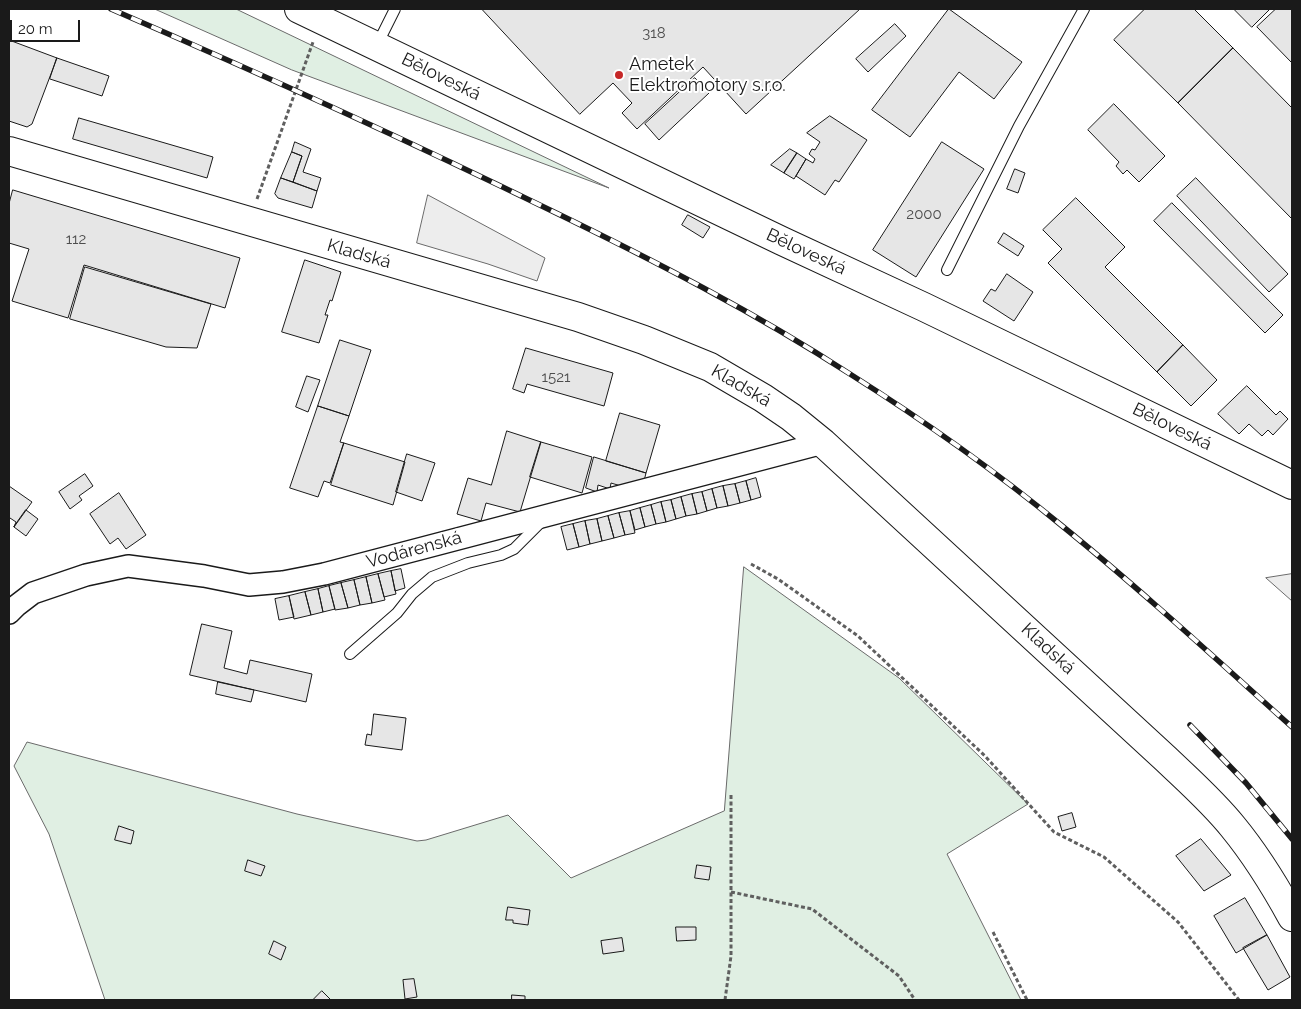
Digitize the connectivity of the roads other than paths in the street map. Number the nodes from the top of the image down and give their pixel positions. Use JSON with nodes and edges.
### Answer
{"nodes":[{"id":1,"x":395,"y":9,"type":"edge"},
{"id":2,"x":1084,"y":9,"type":"edge"},
{"id":3,"x":310,"y":14,"type":"edge"},
{"id":4,"x":377,"y":45,"type":"junction"},
{"id":5,"x":9,"y":151,"type":"edge"},
{"id":6,"x":947,"y":270,"type":"dead end"},
{"id":7,"x":823,"y":442,"type":"junction"},
{"id":8,"x":1292,"y":485,"type":"edge"},
{"id":9,"x":548,"y":514,"type":"junction"},
{"id":10,"x":9,"y":613,"type":"edge"},
{"id":11,"x":350,"y":654,"type":"dead end"},
{"id":12,"x":1292,"y":917,"type":"edge"}],
"edges":[{"from":1,"to":4,"type":"lane"},
{"from":2,"to":6,"type":"lane"},
{"from":3,"to":4,"type":"main road","name":"Běloveská"},
{"from":4,"to":8,"type":"main road","name":"Běloveská"},
{"from":5,"to":7,"type":"main road","name":"Kladská"},
{"from":7,"to":9,"type":"street","name":"Vodárenská"},
{"from":7,"to":12,"type":"main road","name":"Kladská"},
{"from":9,"to":10,"type":"street","name":"Vodárenská"},
{"from":9,"to":11,"type":"lane"}]}
